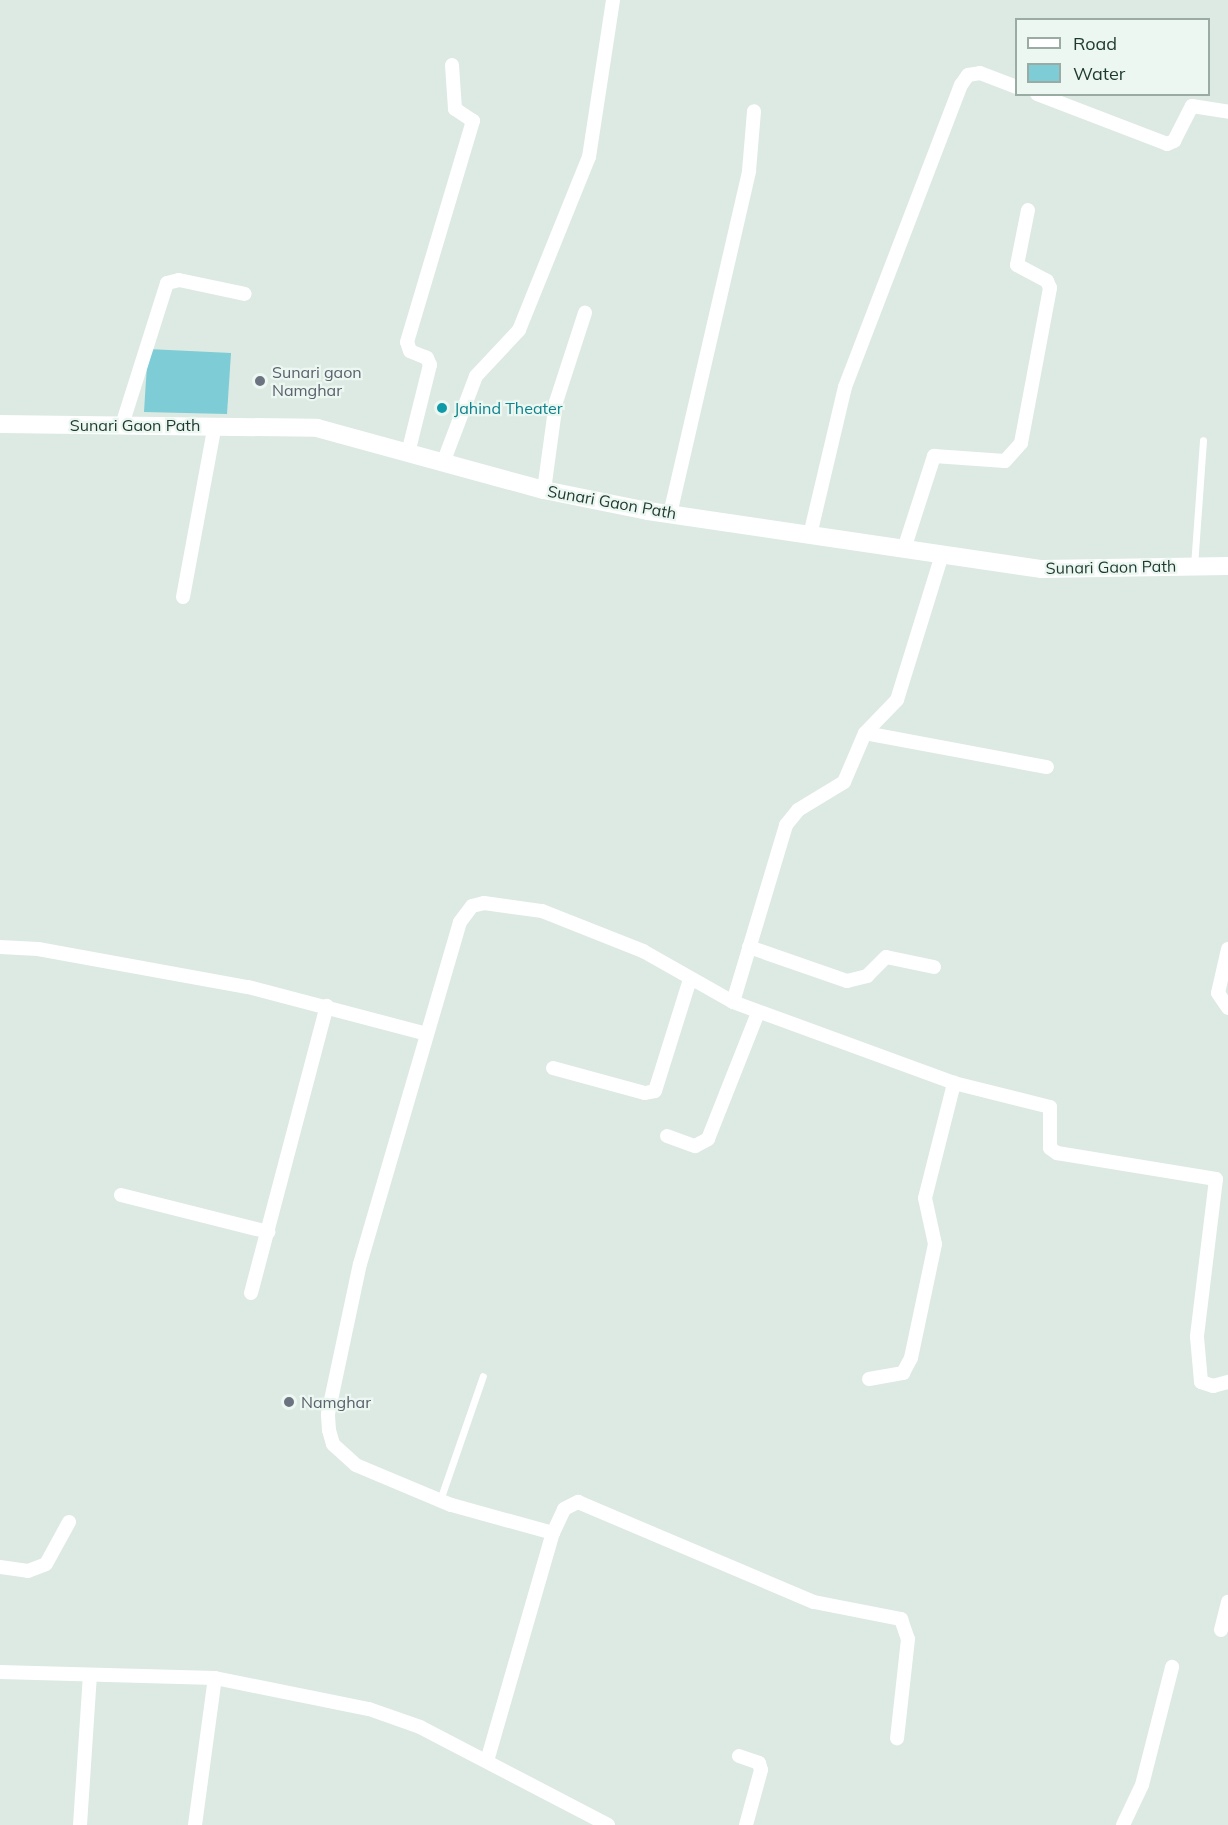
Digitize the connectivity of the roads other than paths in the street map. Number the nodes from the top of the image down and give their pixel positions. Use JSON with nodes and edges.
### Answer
{"nodes":[{"id":1,"x":613,"y":0,"type":"edge"},
{"id":2,"x":452,"y":65,"type":"dead end"},
{"id":3,"x":1015,"y":86,"type":"edge"},
{"id":4,"x":1042,"y":96,"type":"edge"},
{"id":5,"x":754,"y":111,"type":"dead end"},
{"id":6,"x":1228,"y":112,"type":"edge"},
{"id":7,"x":1028,"y":210,"type":"dead end"},
{"id":8,"x":245,"y":294,"type":"dead end"},
{"id":9,"x":585,"y":313,"type":"dead end"},
{"id":10,"x":0,"y":424,"type":"edge"},
{"id":11,"x":122,"y":425,"type":"junction"},
{"id":12,"x":215,"y":425,"type":"junction"},
{"id":13,"x":1203,"y":440,"type":"dead end"},
{"id":14,"x":408,"y":453,"type":"junction"},
{"id":15,"x":443,"y":463,"type":"junction"},
{"id":16,"x":544,"y":490,"type":"junction"},
{"id":17,"x":670,"y":514,"type":"junction"},
{"id":18,"x":810,"y":535,"type":"junction"},
{"id":19,"x":904,"y":549,"type":"junction"},
{"id":20,"x":942,"y":555,"type":"junction"},
{"id":21,"x":1194,"y":566,"type":"junction"},
{"id":22,"x":1228,"y":566,"type":"edge"},
{"id":23,"x":183,"y":597,"type":"dead end"},
{"id":24,"x":865,"y":733,"type":"junction"},
{"id":25,"x":1047,"y":767,"type":"dead end"},
{"id":26,"x":0,"y":947,"type":"edge"},
{"id":27,"x":749,"y":947,"type":"junction"},
{"id":28,"x":1228,"y":949,"type":"edge"},
{"id":29,"x":934,"y":967,"type":"dead end"},
{"id":30,"x":690,"y":979,"type":"junction"},
{"id":31,"x":733,"y":1002,"type":"junction"},
{"id":32,"x":327,"y":1006,"type":"junction"},
{"id":33,"x":1228,"y":1008,"type":"edge"},
{"id":34,"x":758,"y":1013,"type":"junction"},
{"id":35,"x":428,"y":1034,"type":"junction"},
{"id":36,"x":553,"y":1068,"type":"dead end"},
{"id":37,"x":954,"y":1083,"type":"junction"},
{"id":38,"x":667,"y":1136,"type":"dead end"},
{"id":39,"x":121,"y":1194,"type":"dead end"},
{"id":40,"x":267,"y":1232,"type":"junction"},
{"id":41,"x":251,"y":1293,"type":"dead end"},
{"id":42,"x":483,"y":1376,"type":"dead end"},
{"id":43,"x":869,"y":1379,"type":"dead end"},
{"id":44,"x":1228,"y":1382,"type":"edge"},
{"id":45,"x":440,"y":1500,"type":"junction"},
{"id":46,"x":69,"y":1522,"type":"dead end"},
{"id":47,"x":553,"y":1533,"type":"junction"},
{"id":48,"x":0,"y":1568,"type":"edge"},
{"id":49,"x":1228,"y":1602,"type":"edge"},
{"id":50,"x":1221,"y":1630,"type":"dead end"},
{"id":51,"x":1172,"y":1667,"type":"dead end"},
{"id":52,"x":0,"y":1672,"type":"edge"},
{"id":53,"x":90,"y":1676,"type":"junction"},
{"id":54,"x":215,"y":1678,"type":"junction"},
{"id":55,"x":897,"y":1738,"type":"dead end"},
{"id":56,"x":739,"y":1756,"type":"dead end"},
{"id":57,"x":487,"y":1761,"type":"junction"},
{"id":58,"x":80,"y":1825,"type":"edge"},
{"id":59,"x":195,"y":1825,"type":"edge"},
{"id":60,"x":608,"y":1825,"type":"edge"},
{"id":61,"x":746,"y":1825,"type":"edge"},
{"id":62,"x":1123,"y":1825,"type":"edge"}],
"edges":[{"from":1,"to":15,"type":"street"},
{"from":2,"to":14,"type":"street"},
{"from":3,"to":18,"type":"street"},
{"from":4,"to":6,"type":"street"},
{"from":5,"to":17,"type":"street"},
{"from":7,"to":19,"type":"street"},
{"from":8,"to":11,"type":"street"},
{"from":9,"to":16,"type":"street"},
{"from":10,"to":11,"type":"street","name":"Sunari Gaon Path"},
{"from":11,"to":12,"type":"street","name":"Sunari Gaon Path"},
{"from":12,"to":14,"type":"street","name":"Sunari Gaon Path"},
{"from":12,"to":23,"type":"street"},
{"from":13,"to":21,"type":"lane"},
{"from":14,"to":15,"type":"street","name":"Sunari Gaon Path"},
{"from":15,"to":16,"type":"street","name":"Sunari Gaon Path"},
{"from":16,"to":17,"type":"street","name":"Sunari Gaon Path"},
{"from":17,"to":18,"type":"street","name":"Sunari Gaon Path"},
{"from":18,"to":19,"type":"street","name":"Sunari Gaon Path"},
{"from":19,"to":20,"type":"street","name":"Sunari Gaon Path"},
{"from":20,"to":21,"type":"street","name":"Sunari Gaon Path"},
{"from":20,"to":24,"type":"street"},
{"from":21,"to":22,"type":"street","name":"Sunari Gaon Path"},
{"from":24,"to":25,"type":"street"},
{"from":24,"to":27,"type":"street"},
{"from":26,"to":32,"type":"street"},
{"from":27,"to":29,"type":"street"},
{"from":27,"to":31,"type":"street"},
{"from":28,"to":33,"type":"street"},
{"from":30,"to":31,"type":"street"},
{"from":30,"to":35,"type":"street"},
{"from":30,"to":36,"type":"street"},
{"from":31,"to":34,"type":"street"},
{"from":32,"to":35,"type":"street"},
{"from":32,"to":40,"type":"street"},
{"from":34,"to":37,"type":"street"},
{"from":34,"to":38,"type":"street"},
{"from":35,"to":45,"type":"street"},
{"from":37,"to":43,"type":"street"},
{"from":37,"to":44,"type":"street"},
{"from":39,"to":40,"type":"street"},
{"from":40,"to":41,"type":"street"},
{"from":42,"to":45,"type":"lane"},
{"from":45,"to":47,"type":"street"},
{"from":46,"to":48,"type":"street"},
{"from":47,"to":55,"type":"street"},
{"from":47,"to":57,"type":"street"},
{"from":49,"to":50,"type":"street"},
{"from":51,"to":62,"type":"street"},
{"from":52,"to":53,"type":"street"},
{"from":53,"to":54,"type":"street"},
{"from":53,"to":58,"type":"street"},
{"from":54,"to":57,"type":"street"},
{"from":54,"to":59,"type":"street"},
{"from":56,"to":61,"type":"street"},
{"from":57,"to":60,"type":"street"}]}
